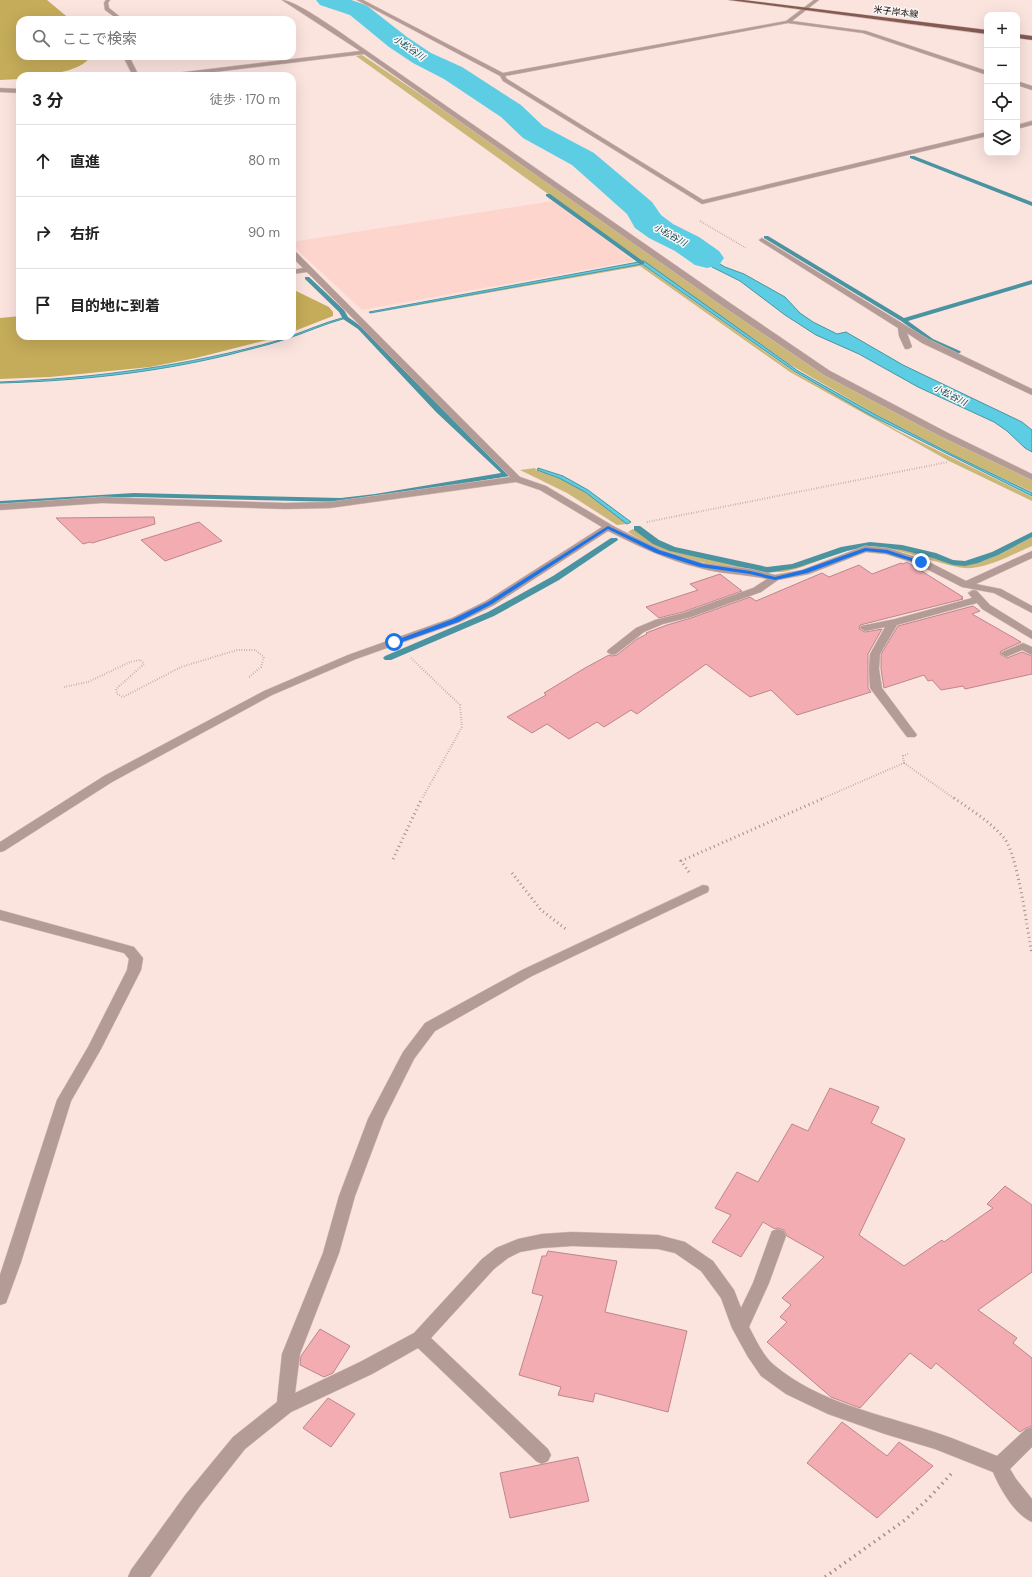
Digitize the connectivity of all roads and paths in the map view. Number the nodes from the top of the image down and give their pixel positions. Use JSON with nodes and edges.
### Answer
{"nodes":[{"id":1,"x":108,"y":0,"type":"edge"},
{"id":2,"x":284,"y":0,"type":"edge"},
{"id":3,"x":359,"y":0,"type":"edge"},
{"id":4,"x":731,"y":0,"type":"edge"},
{"id":5,"x":817,"y":0,"type":"edge"},
{"id":6,"x":805,"y":9,"type":"junction"},
{"id":7,"x":117,"y":16,"type":"edge"},
{"id":8,"x":788,"y":22,"type":"junction"},
{"id":9,"x":984,"y":32,"type":"edge"},
{"id":10,"x":1020,"y":36,"type":"edge"},
{"id":11,"x":1032,"y":38,"type":"edge"},
{"id":12,"x":365,"y":52,"type":"junction"},
{"id":13,"x":128,"y":60,"type":"edge"},
{"id":14,"x":134,"y":72,"type":"edge"},
{"id":15,"x":201,"y":72,"type":"edge"},
{"id":16,"x":984,"y":72,"type":"edge"},
{"id":17,"x":502,"y":75,"type":"junction"},
{"id":18,"x":1020,"y":84,"type":"edge"},
{"id":19,"x":1032,"y":88,"type":"edge"},
{"id":20,"x":0,"y":90,"type":"edge"},
{"id":21,"x":16,"y":91,"type":"edge"},
{"id":22,"x":1032,"y":123,"type":"edge"},
{"id":23,"x":1020,"y":126,"type":"edge"},
{"id":24,"x":984,"y":135,"type":"edge"},
{"id":25,"x":762,"y":240,"type":"dead end"},
{"id":26,"x":296,"y":257,"type":"edge"},
{"id":27,"x":309,"y":270,"type":"junction"},
{"id":28,"x":296,"y":272,"type":"edge"},
{"id":29,"x":902,"y":327,"type":"junction"},
{"id":30,"x":908,"y":347,"type":"dead end"},
{"id":31,"x":1032,"y":392,"type":"edge"},
{"id":32,"x":948,"y":462,"type":"dead end"},
{"id":33,"x":1032,"y":477,"type":"edge"},
{"id":34,"x":517,"y":479,"type":"junction"},
{"id":35,"x":0,"y":507,"type":"edge"},
{"id":36,"x":612,"y":529,"type":"junction"},
{"id":37,"x":1032,"y":554,"type":"edge"},
{"id":38,"x":775,"y":578,"type":"junction"},
{"id":39,"x":966,"y":585,"type":"junction"},
{"id":40,"x":979,"y":599,"type":"junction"},
{"id":41,"x":1032,"y":610,"type":"edge"},
{"id":42,"x":892,"y":623,"type":"junction"},
{"id":43,"x":865,"y":628,"type":"dead end"},
{"id":44,"x":1032,"y":636,"type":"edge"},
{"id":45,"x":394,"y":642,"type":"junction"},
{"id":46,"x":612,"y":652,"type":"dead end"},
{"id":47,"x":1032,"y":652,"type":"edge"},
{"id":48,"x":1006,"y":654,"type":"dead end"},
{"id":49,"x":244,"y":682,"type":"dead end"},
{"id":50,"x":64,"y":687,"type":"dead end"},
{"id":51,"x":911,"y":735,"type":"joint"},
{"id":52,"x":904,"y":762,"type":"junction"},
{"id":53,"x":0,"y":848,"type":"edge"},
{"id":54,"x":393,"y":859,"type":"dead end"},
{"id":55,"x":512,"y":873,"type":"dead end"},
{"id":56,"x":703,"y":889,"type":"joint"},
{"id":57,"x":0,"y":915,"type":"edge"},
{"id":58,"x":585,"y":945,"type":"junction"},
{"id":59,"x":1032,"y":954,"type":"edge"},
{"id":60,"x":778,"y":1236,"type":"dead end"},
{"id":61,"x":0,"y":1298,"type":"edge"},
{"id":62,"x":740,"y":1328,"type":"junction"},
{"id":63,"x":420,"y":1338,"type":"junction"},
{"id":64,"x":285,"y":1406,"type":"junction"},
{"id":65,"x":1032,"y":1435,"type":"edge"},
{"id":66,"x":965,"y":1452,"type":"junction"},
{"id":67,"x":542,"y":1455,"type":"dead end"},
{"id":68,"x":1000,"y":1466,"type":"junction"},
{"id":69,"x":1032,"y":1513,"type":"edge"},
{"id":70,"x":138,"y":1577,"type":"edge"},
{"id":71,"x":825,"y":1577,"type":"edge"}],
"edges":[{"from":1,"to":7,"type":"street"},
{"from":2,"to":12,"type":"street"},
{"from":3,"to":17,"type":"street"},
{"from":4,"to":6,"type":"main road","name":"米子岸本線"},
{"from":5,"to":6,"type":"street"},
{"from":6,"to":8,"type":"street"},
{"from":6,"to":9,"type":"main road","name":"米子岸本線"},
{"from":8,"to":16,"type":"street"},
{"from":8,"to":17,"type":"street"},
{"from":10,"to":11,"type":"main road"},
{"from":12,"to":15,"type":"street"},
{"from":12,"to":33,"type":"street"},
{"from":13,"to":14,"type":"street"},
{"from":17,"to":24,"type":"street"},
{"from":18,"to":19,"type":"street"},
{"from":20,"to":21,"type":"street"},
{"from":22,"to":23,"type":"street"},
{"from":25,"to":29,"type":"street"},
{"from":26,"to":27,"type":"street"},
{"from":27,"to":28,"type":"street"},
{"from":27,"to":34,"type":"street"},
{"from":29,"to":30,"type":"street"},
{"from":29,"to":31,"type":"street"},
{"from":32,"to":36,"type":"path"},
{"from":34,"to":35,"type":"street"},
{"from":34,"to":36,"type":"street"},
{"from":36,"to":38,"type":"street"},
{"from":36,"to":45,"type":"street"},
{"from":37,"to":39,"type":"street"},
{"from":38,"to":39,"type":"street"},
{"from":38,"to":46,"type":"street"},
{"from":39,"to":40,"type":"street"},
{"from":39,"to":41,"type":"street"},
{"from":40,"to":42,"type":"street"},
{"from":40,"to":44,"type":"street"},
{"from":42,"to":43,"type":"street"},
{"from":42,"to":51,"type":"street"},
{"from":45,"to":53,"type":"street"},
{"from":45,"to":54,"type":"path"},
{"from":47,"to":48,"type":"street"},
{"from":49,"to":50,"type":"path"},
{"from":51,"to":52,"type":"path"},
{"from":52,"to":56,"type":"path"},
{"from":52,"to":59,"type":"path"},
{"from":55,"to":58,"type":"path"},
{"from":56,"to":58,"type":"street"},
{"from":57,"to":61,"type":"street"},
{"from":58,"to":64,"type":"street"},
{"from":60,"to":62,"type":"street"},
{"from":62,"to":63,"type":"street"},
{"from":62,"to":66,"type":"street"},
{"from":63,"to":64,"type":"street"},
{"from":63,"to":67,"type":"street"},
{"from":64,"to":70,"type":"street"},
{"from":65,"to":68,"type":"street"},
{"from":66,"to":68,"type":"street"},
{"from":66,"to":71,"type":"path"},
{"from":68,"to":69,"type":"street"}]}
